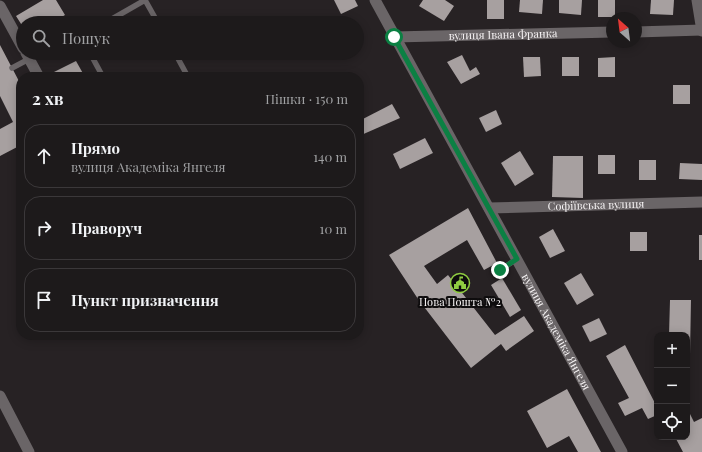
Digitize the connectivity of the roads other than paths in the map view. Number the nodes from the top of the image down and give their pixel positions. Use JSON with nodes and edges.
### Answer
{"nodes":[{"id":1,"x":375,"y":0,"type":"edge"},
{"id":2,"x":698,"y":0,"type":"edge"},
{"id":3,"x":0,"y":6,"type":"edge"},
{"id":4,"x":117,"y":16,"type":"edge"},
{"id":5,"x":154,"y":16,"type":"edge"},
{"id":6,"x":702,"y":31,"type":"edge"},
{"id":7,"x":606,"y":32,"type":"edge"},
{"id":8,"x":642,"y":32,"type":"edge"},
{"id":9,"x":16,"y":35,"type":"edge"},
{"id":10,"x":394,"y":37,"type":"junction"},
{"id":11,"x":22,"y":60,"type":"edge"},
{"id":12,"x":29,"y":60,"type":"edge"},
{"id":13,"x":94,"y":60,"type":"edge"},
{"id":14,"x":179,"y":60,"type":"edge"},
{"id":15,"x":12,"y":68,"type":"dead end"},
{"id":16,"x":36,"y":72,"type":"edge"},
{"id":17,"x":100,"y":72,"type":"edge"},
{"id":18,"x":185,"y":72,"type":"edge"},
{"id":19,"x":702,"y":202,"type":"edge"},
{"id":20,"x":489,"y":208,"type":"junction"},
{"id":21,"x":517,"y":259,"type":"junction"},
{"id":22,"x":500,"y":270,"type":"dead end"},
{"id":23,"x":0,"y":396,"type":"edge"},
{"id":24,"x":29,"y":452,"type":"edge"},
{"id":25,"x":622,"y":452,"type":"edge"}],
"edges":[{"from":1,"to":10,"type":"street","name":"вулиця Академіка Янгеля"},
{"from":2,"to":6,"type":"street"},
{"from":3,"to":9,"type":"street"},
{"from":4,"to":5,"type":"lane"},
{"from":6,"to":8,"type":"street"},
{"from":7,"to":10,"type":"street","name":"вулиця Івана Франка"},
{"from":10,"to":20,"type":"street","name":"вулиця Академіка Янгеля"},
{"from":11,"to":15,"type":"lane"},
{"from":12,"to":16,"type":"street"},
{"from":13,"to":17,"type":"lane"},
{"from":14,"to":18,"type":"lane"},
{"from":19,"to":20,"type":"street","name":"Софіївська вулиця"},
{"from":20,"to":21,"type":"street","name":"вулиця Академіка Янгеля"},
{"from":21,"to":22,"type":"lane"},
{"from":21,"to":25,"type":"street","name":"вулиця Академіка Янгеля"},
{"from":23,"to":24,"type":"street"}]}
